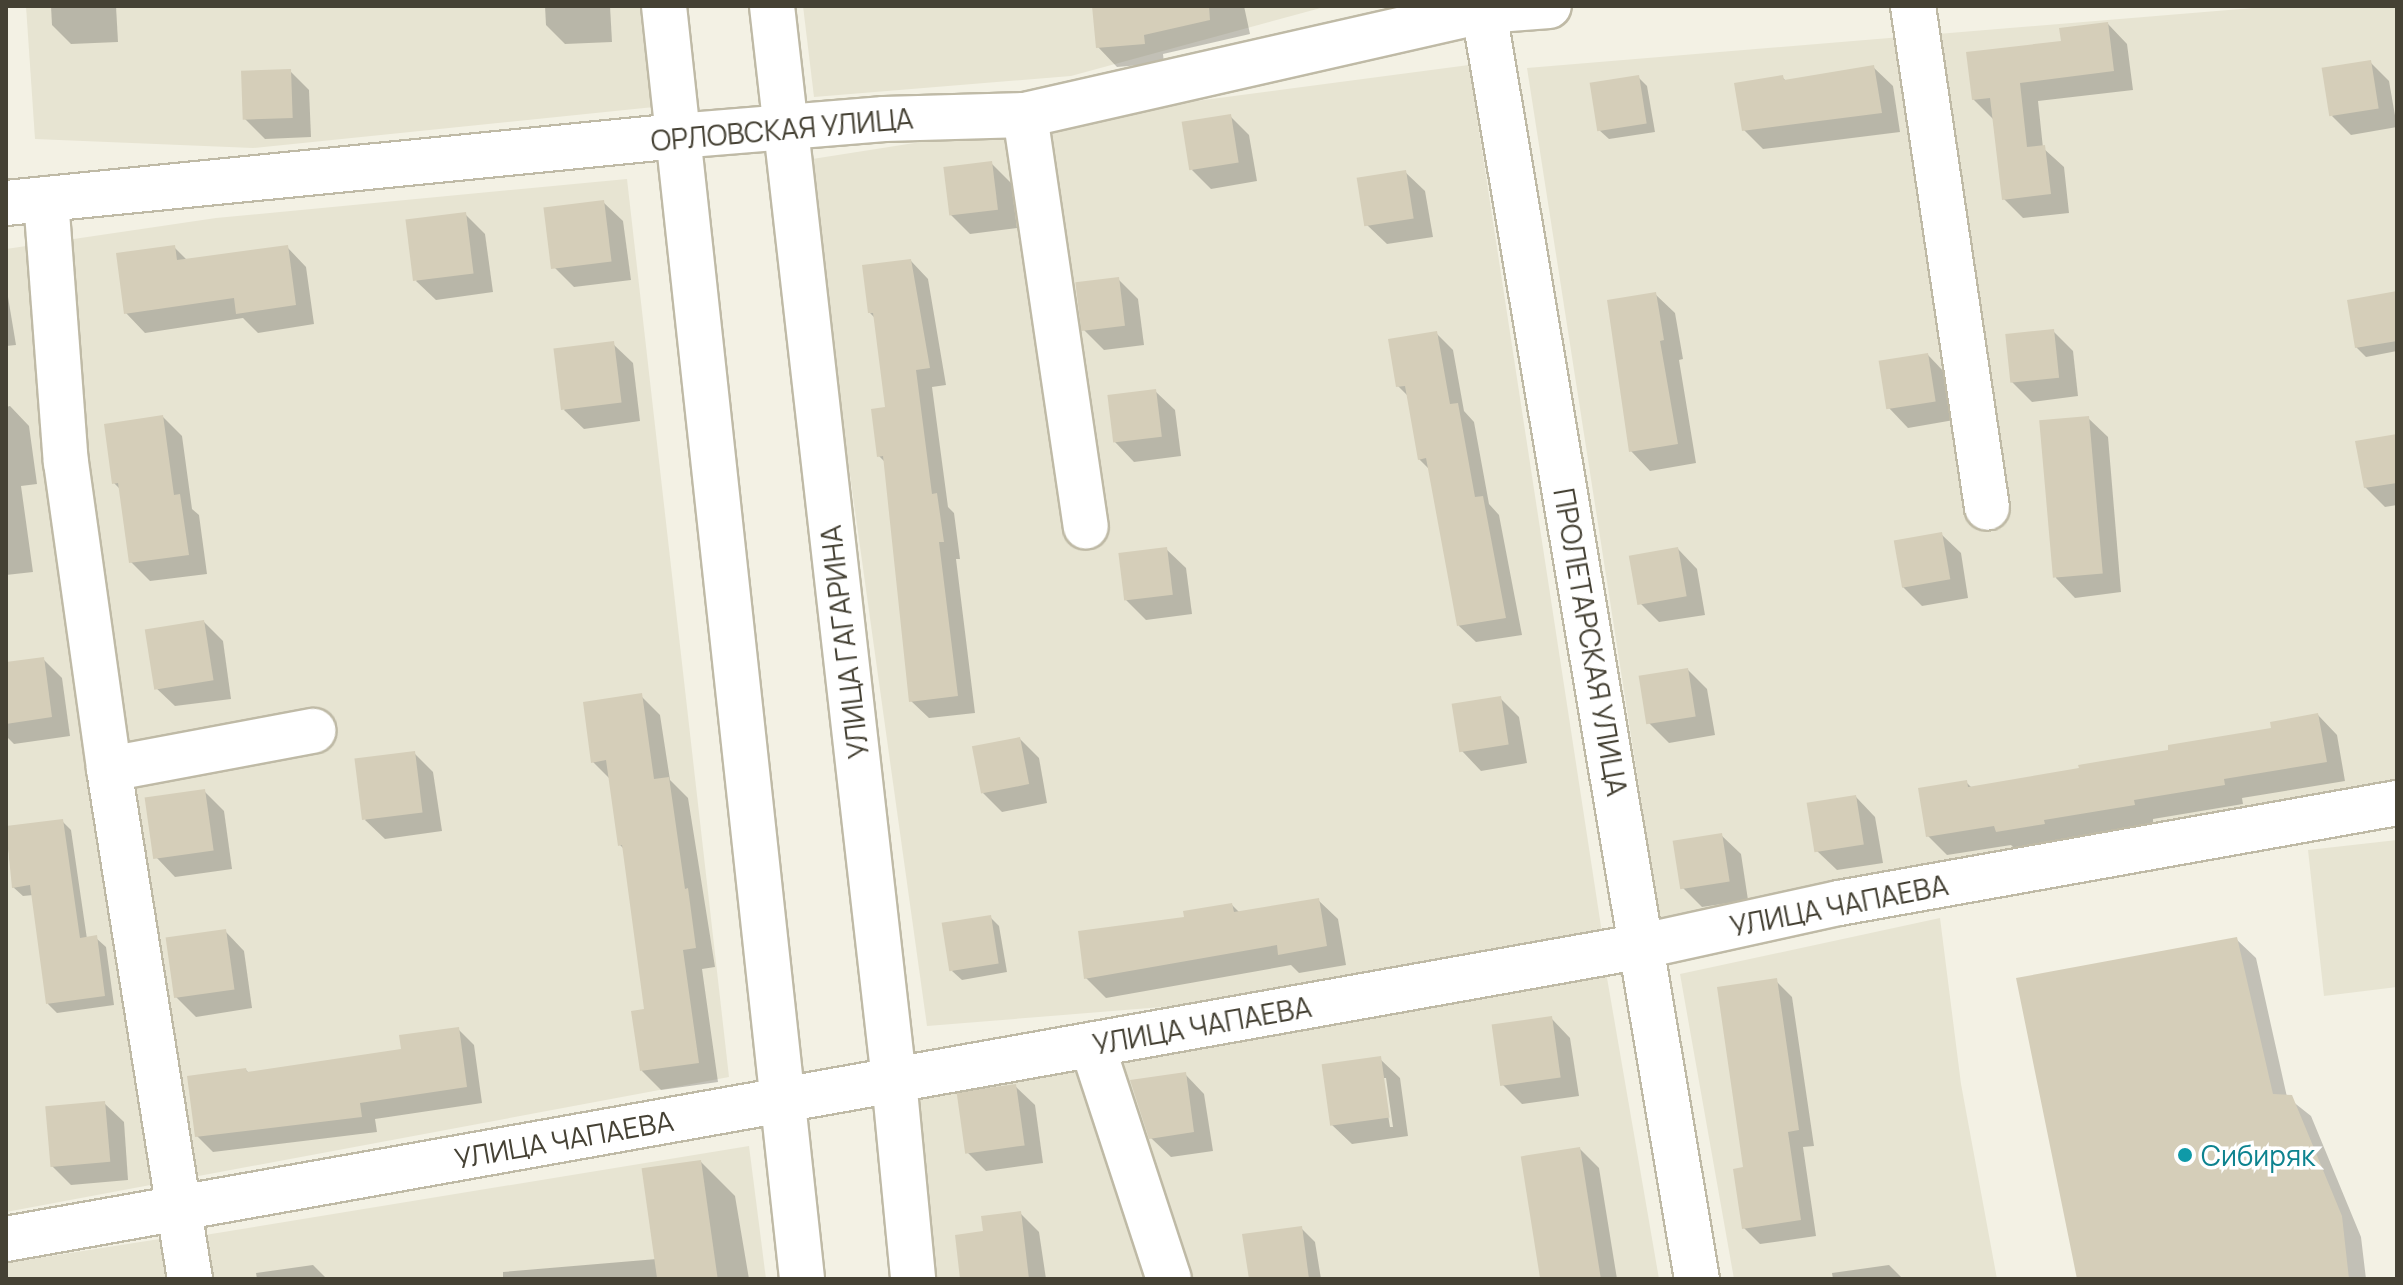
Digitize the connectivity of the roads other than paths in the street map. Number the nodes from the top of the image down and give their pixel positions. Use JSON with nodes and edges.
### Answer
{"nodes":[{"id":1,"x":664,"y":6,"type":"edge"},
{"id":2,"x":772,"y":6,"type":"edge"},
{"id":3,"x":1549,"y":6,"type":"edge"},
{"id":4,"x":1913,"y":6,"type":"edge"},
{"id":5,"x":1484,"y":9,"type":"edge"},
{"id":6,"x":1025,"y":115,"type":"junction"},
{"id":7,"x":785,"y":128,"type":"junction"},
{"id":8,"x":677,"y":136,"type":"junction"},
{"id":9,"x":16,"y":200,"type":"edge"},
{"id":10,"x":1987,"y":508,"type":"dead end"},
{"id":11,"x":1086,"y":526,"type":"dead end"},
{"id":12,"x":313,"y":731,"type":"dead end"},
{"id":13,"x":109,"y":769,"type":"junction"},
{"id":14,"x":2397,"y":803,"type":"edge"},
{"id":15,"x":1643,"y":946,"type":"junction"},
{"id":16,"x":1092,"y":1045,"type":"junction"},
{"id":17,"x":894,"y":1080,"type":"junction"},
{"id":18,"x":782,"y":1100,"type":"junction"},
{"id":19,"x":180,"y":1207,"type":"junction"},
{"id":20,"x":6,"y":1239,"type":"edge"},
{"id":21,"x":190,"y":1279,"type":"edge"},
{"id":22,"x":802,"y":1279,"type":"edge"},
{"id":23,"x":913,"y":1279,"type":"edge"},
{"id":24,"x":1169,"y":1279,"type":"edge"},
{"id":25,"x":1697,"y":1279,"type":"edge"}],
"edges":[{"from":1,"to":8,"type":"street"},
{"from":2,"to":7,"type":"street","name":"УЛИЦА ГАГАРИНА"},
{"from":3,"to":5,"type":"street","name":"ОРЛОВСКАЯ УЛИЦА"},
{"from":4,"to":10,"type":"street"},
{"from":5,"to":6,"type":"street","name":"ОРЛОВСКАЯ УЛИЦА"},
{"from":5,"to":15,"type":"street","name":"ПРОЛЕТАРСКАЯ УЛИЦА"},
{"from":6,"to":7,"type":"street","name":"ОРЛОВСКАЯ УЛИЦА"},
{"from":6,"to":11,"type":"street"},
{"from":7,"to":8,"type":"street","name":"ОРЛОВСКАЯ УЛИЦА"},
{"from":7,"to":17,"type":"street","name":"УЛИЦА ГАГАРИНА"},
{"from":8,"to":9,"type":"street","name":"ОРЛОВСКАЯ УЛИЦА"},
{"from":8,"to":18,"type":"street"},
{"from":9,"to":13,"type":"street"},
{"from":12,"to":13,"type":"street"},
{"from":13,"to":19,"type":"street"},
{"from":14,"to":15,"type":"street","name":"УЛИЦА ЧАПАЕВА"},
{"from":15,"to":16,"type":"street","name":"УЛИЦА ЧАПАЕВА"},
{"from":15,"to":25,"type":"street","name":"ПРОЛЕТАРСКАЯ УЛИЦА"},
{"from":16,"to":17,"type":"street","name":"УЛИЦА ЧАПАЕВА"},
{"from":16,"to":24,"type":"street"},
{"from":17,"to":18,"type":"street","name":"УЛИЦА ЧАПАЕВА"},
{"from":17,"to":23,"type":"street","name":"УЛИЦА ГАГАРИНА"},
{"from":18,"to":19,"type":"street","name":"УЛИЦА ЧАПАЕВА"},
{"from":18,"to":22,"type":"street"},
{"from":19,"to":20,"type":"street","name":"УЛИЦА ЧАПАЕВА"},
{"from":19,"to":21,"type":"street"}]}
